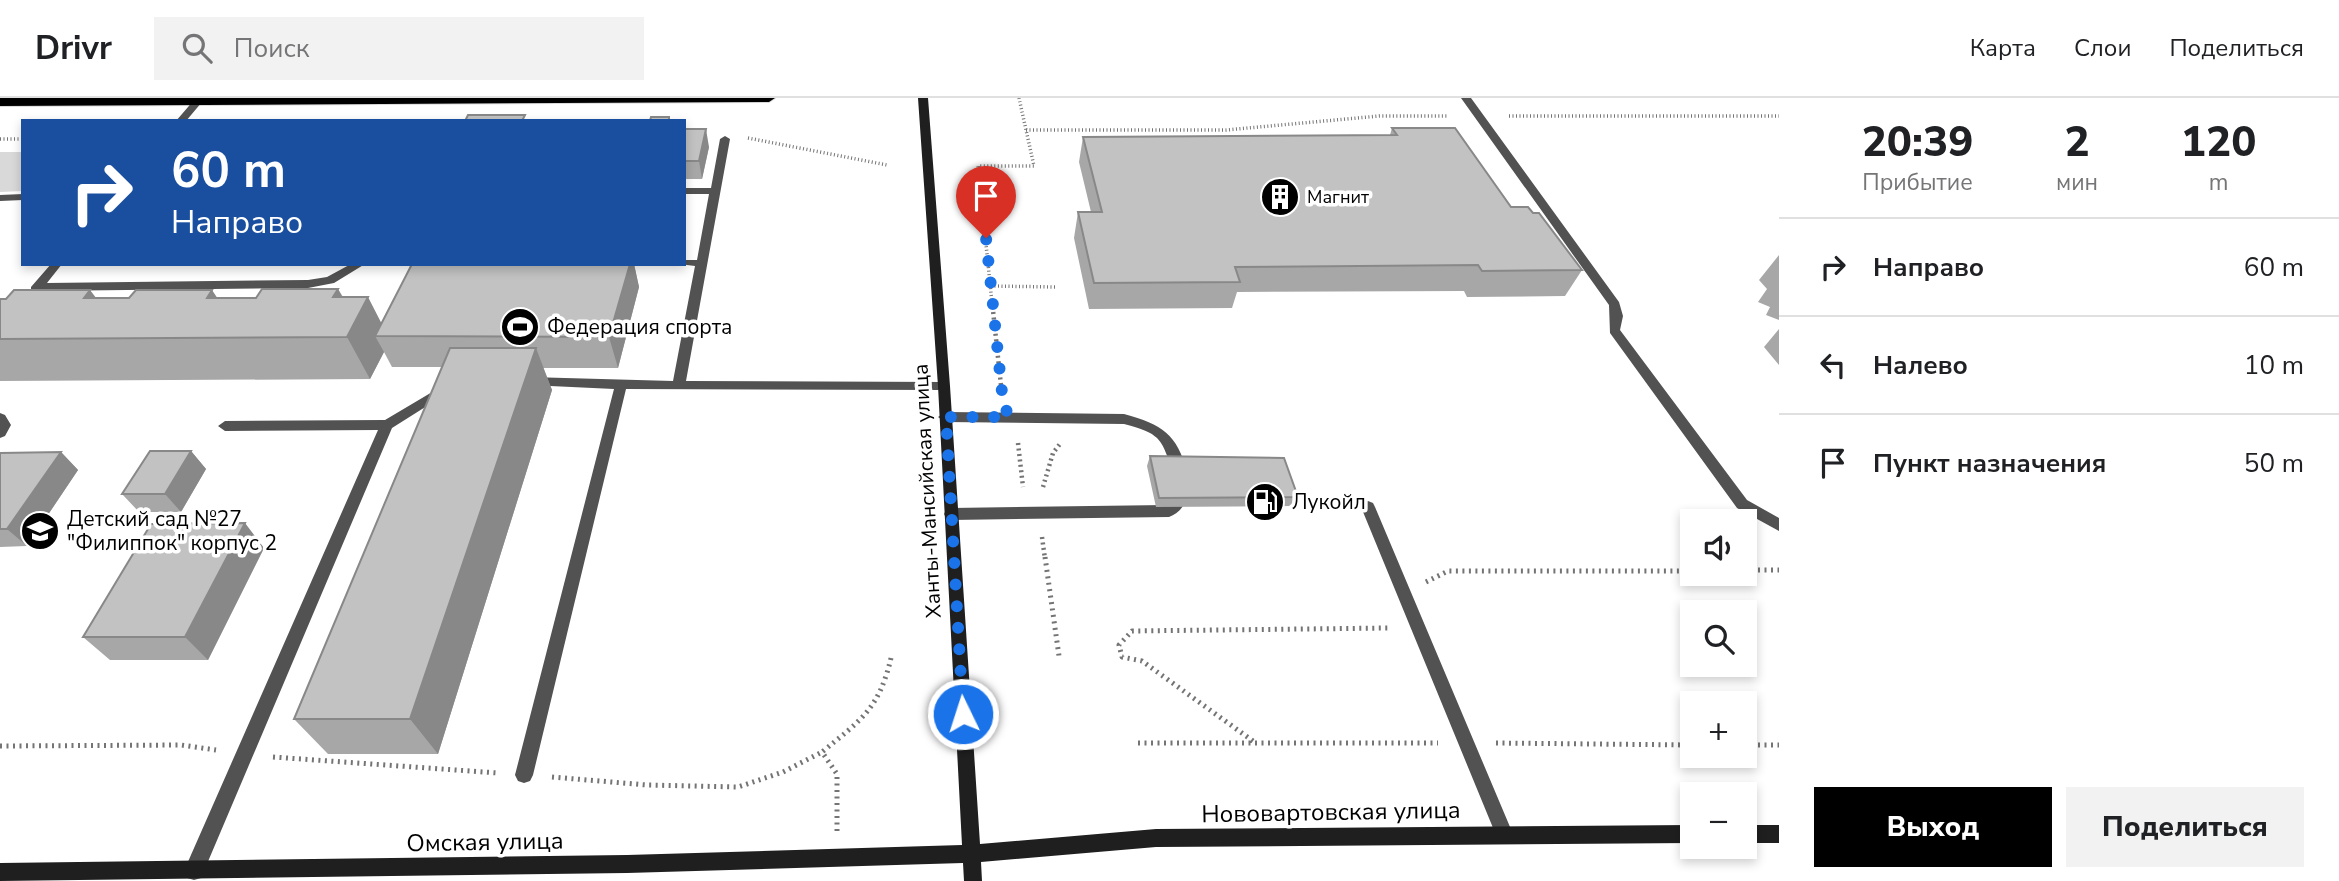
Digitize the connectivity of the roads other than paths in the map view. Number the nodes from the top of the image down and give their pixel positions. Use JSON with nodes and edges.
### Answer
{"nodes":[{"id":1,"x":769,"y":98,"type":"edge"},
{"id":2,"x":923,"y":98,"type":"edge"},
{"id":3,"x":1466,"y":98,"type":"edge"},
{"id":4,"x":714,"y":99,"type":"edge"},
{"id":5,"x":0,"y":102,"type":"edge"},
{"id":6,"x":197,"y":102,"type":"junction"},
{"id":7,"x":182,"y":119,"type":"edge"},
{"id":8,"x":725,"y":139,"type":"road end"},
{"id":9,"x":686,"y":191,"type":"edge"},
{"id":10,"x":715,"y":191,"type":"junction"},
{"id":11,"x":21,"y":197,"type":"edge"},
{"id":12,"x":0,"y":198,"type":"edge"},
{"id":13,"x":686,"y":263,"type":"edge"},
{"id":14,"x":702,"y":263,"type":"junction"},
{"id":15,"x":55,"y":266,"type":"edge"},
{"id":16,"x":356,"y":266,"type":"edge"},
{"id":17,"x":38,"y":287,"type":"junction"},
{"id":18,"x":23,"y":304,"type":"edge"},
{"id":19,"x":509,"y":381,"type":"edge"},
{"id":20,"x":459,"y":383,"type":"edge"},
{"id":21,"x":621,"y":385,"type":"junction"},
{"id":22,"x":679,"y":385,"type":"junction"},
{"id":23,"x":944,"y":386,"type":"junction"},
{"id":24,"x":946,"y":417,"type":"junction"},
{"id":25,"x":0,"y":418,"type":"edge"},
{"id":26,"x":387,"y":425,"type":"junction"},
{"id":27,"x":225,"y":426,"type":"dead end"},
{"id":28,"x":0,"y":433,"type":"edge"},
{"id":29,"x":1368,"y":507,"type":"dead end"},
{"id":30,"x":951,"y":514,"type":"junction"},
{"id":31,"x":1779,"y":525,"type":"edge"},
{"id":32,"x":524,"y":775,"type":"road end"},
{"id":33,"x":1504,"y":834,"type":"junction"},
{"id":34,"x":1680,"y":834,"type":"edge"},
{"id":35,"x":1757,"y":834,"type":"edge"},
{"id":36,"x":1779,"y":834,"type":"edge"},
{"id":37,"x":971,"y":854,"type":"junction"},
{"id":38,"x":194,"y":871,"type":"junction"},
{"id":39,"x":0,"y":872,"type":"edge"},
{"id":40,"x":973,"y":881,"type":"edge"}],
"edges":[{"from":1,"to":4,"type":"main road"},
{"from":2,"to":23,"type":"main road","name":"Ханты-Мансийская улица"},
{"from":3,"to":31,"type":"lane"},
{"from":4,"to":6,"type":"main road"},
{"from":5,"to":6,"type":"main road"},
{"from":6,"to":7,"type":"lane"},
{"from":8,"to":10,"type":"lane"},
{"from":9,"to":10,"type":"lane"},
{"from":10,"to":14,"type":"lane"},
{"from":11,"to":12,"type":"lane"},
{"from":13,"to":14,"type":"lane"},
{"from":14,"to":22,"type":"lane"},
{"from":15,"to":17,"type":"lane"},
{"from":16,"to":17,"type":"lane"},
{"from":17,"to":18,"type":"lane"},
{"from":19,"to":21,"type":"lane"},
{"from":20,"to":26,"type":"lane"},
{"from":21,"to":22,"type":"lane"},
{"from":21,"to":32,"type":"lane"},
{"from":22,"to":23,"type":"lane"},
{"from":23,"to":24,"type":"main road","name":"Ханты-Мансийская улица"},
{"from":24,"to":30,"type":"main road","name":"Ханты-Мансийская улица"},
{"from":24,"to":30,"type":"lane"},
{"from":25,"to":28,"type":"lane"},
{"from":26,"to":27,"type":"lane"},
{"from":26,"to":38,"type":"lane"},
{"from":29,"to":33,"type":"lane"},
{"from":30,"to":37,"type":"main road","name":"Ханты-Мансийская улица"},
{"from":33,"to":34,"type":"main road","name":"Нововартовская улица"},
{"from":33,"to":37,"type":"main road","name":"Нововартовская улица"},
{"from":35,"to":36,"type":"main road"},
{"from":37,"to":38,"type":"main road","name":"Омская улица"},
{"from":37,"to":40,"type":"main road","name":"Ханты-Мансийская улица"},
{"from":38,"to":39,"type":"main road","name":"Омская улица"}]}
